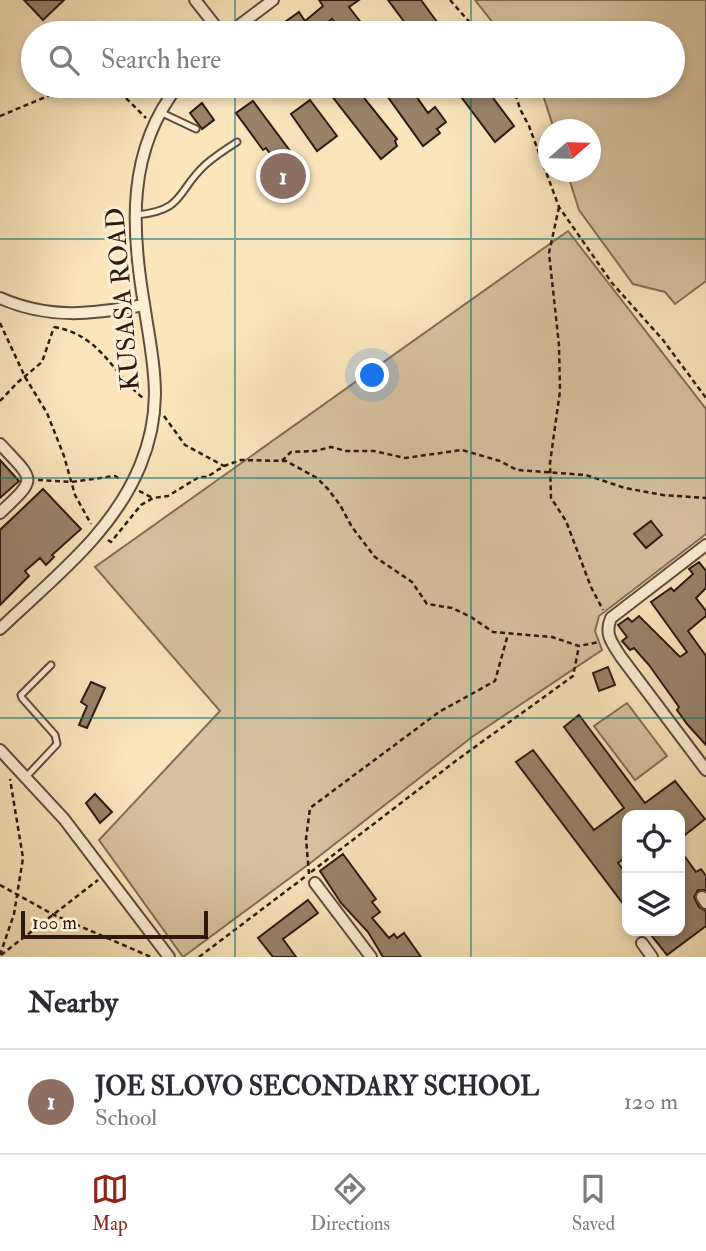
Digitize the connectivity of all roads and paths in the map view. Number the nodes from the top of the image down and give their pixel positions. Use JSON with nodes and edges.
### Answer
{"nodes":[{"id":1,"x":195,"y":0,"type":"edge"},
{"id":2,"x":273,"y":0,"type":"edge"},
{"id":3,"x":450,"y":0,"type":"edge"},
{"id":4,"x":212,"y":21,"type":"edge"},
{"id":5,"x":245,"y":21,"type":"edge"},
{"id":6,"x":468,"y":21,"type":"edge"},
{"id":7,"x":43,"y":98,"type":"edge"},
{"id":8,"x":127,"y":98,"type":"edge"},
{"id":9,"x":170,"y":98,"type":"edge"},
{"id":10,"x":517,"y":98,"type":"edge"},
{"id":11,"x":160,"y":112,"type":"junction"},
{"id":12,"x":0,"y":116,"type":"edge"},
{"id":13,"x":154,"y":124,"type":"junction"},
{"id":14,"x":196,"y":129,"type":"dead end"},
{"id":15,"x":237,"y":142,"type":"dead end"},
{"id":16,"x":559,"y":207,"type":"junction"},
{"id":17,"x":134,"y":216,"type":"junction"},
{"id":18,"x":0,"y":298,"type":"edge"},
{"id":19,"x":144,"y":305,"type":"junction"},
{"id":20,"x":0,"y":323,"type":"edge"},
{"id":21,"x":24,"y":377,"type":"junction"},
{"id":22,"x":706,"y":398,"type":"edge"},
{"id":23,"x":0,"y":401,"type":"edge"},
{"id":24,"x":155,"y":408,"type":"junction"},
{"id":25,"x":0,"y":444,"type":"edge"},
{"id":26,"x":282,"y":461,"type":"junction"},
{"id":27,"x":224,"y":466,"type":"junction"},
{"id":28,"x":551,"y":473,"type":"junction"},
{"id":29,"x":28,"y":479,"type":"junction"},
{"id":30,"x":71,"y":482,"type":"junction"},
{"id":31,"x":131,"y":486,"type":"junction"},
{"id":32,"x":153,"y":498,"type":"junction"},
{"id":33,"x":706,"y":498,"type":"edge"},
{"id":34,"x":0,"y":513,"type":"edge"},
{"id":35,"x":100,"y":534,"type":"junction"},
{"id":36,"x":706,"y":545,"type":"edge"},
{"id":37,"x":609,"y":622,"type":"junction"},
{"id":38,"x":0,"y":629,"type":"edge"},
{"id":39,"x":508,"y":634,"type":"junction"},
{"id":40,"x":610,"y":639,"type":"junction"},
{"id":41,"x":579,"y":646,"type":"junction"},
{"id":42,"x":51,"y":665,"type":"dead end"},
{"id":43,"x":4,"y":754,"type":"edge"},
{"id":44,"x":706,"y":770,"type":"edge"},
{"id":45,"x":26,"y":777,"type":"junction"},
{"id":46,"x":106,"y":873,"type":"junction"},
{"id":47,"x":309,"y":874,"type":"junction"},
{"id":48,"x":316,"y":884,"type":"joint"},
{"id":49,"x":0,"y":885,"type":"edge"},
{"id":50,"x":18,"y":894,"type":"junction"},
{"id":51,"x":54,"y":915,"type":"junction"},
{"id":52,"x":642,"y":943,"type":"dead end"},
{"id":53,"x":0,"y":956,"type":"edge"},
{"id":54,"x":151,"y":957,"type":"edge"},
{"id":55,"x":169,"y":957,"type":"edge"},
{"id":56,"x":199,"y":957,"type":"edge"},
{"id":57,"x":371,"y":957,"type":"edge"},
{"id":58,"x":652,"y":957,"type":"edge"}],
"edges":[{"from":1,"to":4,"type":"street"},
{"from":2,"to":5,"type":"street"},
{"from":3,"to":6,"type":"path"},
{"from":7,"to":12,"type":"path"},
{"from":8,"to":13,"type":"path"},
{"from":9,"to":11,"type":"street","name":"KUSASA ROAD"},
{"from":10,"to":16,"type":"path"},
{"from":11,"to":13,"type":"street","name":"KUSASA ROAD"},
{"from":11,"to":14,"type":"lane"},
{"from":13,"to":17,"type":"street","name":"KUSASA ROAD"},
{"from":15,"to":17,"type":"lane"},
{"from":16,"to":22,"type":"path"},
{"from":16,"to":28,"type":"path"},
{"from":17,"to":19,"type":"street","name":"KUSASA ROAD"},
{"from":18,"to":19,"type":"street"},
{"from":19,"to":24,"type":"street","name":"KUSASA ROAD"},
{"from":20,"to":21,"type":"path"},
{"from":21,"to":23,"type":"path"},
{"from":21,"to":24,"type":"path"},
{"from":21,"to":30,"type":"path"},
{"from":24,"to":27,"type":"path"},
{"from":24,"to":31,"type":"street","name":"KUSASA ROAD"},
{"from":25,"to":29,"type":"street"},
{"from":26,"to":27,"type":"path"},
{"from":26,"to":28,"type":"path"},
{"from":26,"to":39,"type":"path"},
{"from":27,"to":32,"type":"path"},
{"from":28,"to":33,"type":"path"},
{"from":28,"to":37,"type":"path"},
{"from":29,"to":30,"type":"path"},
{"from":29,"to":34,"type":"street"},
{"from":30,"to":31,"type":"path"},
{"from":30,"to":35,"type":"path"},
{"from":31,"to":32,"type":"path"},
{"from":31,"to":35,"type":"street","name":"KUSASA ROAD"},
{"from":32,"to":35,"type":"path"},
{"from":35,"to":38,"type":"street","name":"KUSASA ROAD"},
{"from":36,"to":37,"type":"street"},
{"from":37,"to":40,"type":"street"},
{"from":39,"to":41,"type":"path"},
{"from":39,"to":47,"type":"path"},
{"from":40,"to":41,"type":"path"},
{"from":40,"to":44,"type":"street"},
{"from":41,"to":47,"type":"path"},
{"from":42,"to":45,"type":"lane"},
{"from":43,"to":45,"type":"street"},
{"from":43,"to":50,"type":"path"},
{"from":45,"to":46,"type":"street"},
{"from":46,"to":51,"type":"path"},
{"from":46,"to":55,"type":"street"},
{"from":47,"to":48,"type":"path"},
{"from":47,"to":56,"type":"path"},
{"from":48,"to":57,"type":"street"},
{"from":49,"to":50,"type":"path"},
{"from":50,"to":51,"type":"path"},
{"from":50,"to":53,"type":"path"},
{"from":51,"to":53,"type":"path"},
{"from":51,"to":54,"type":"path"},
{"from":52,"to":58,"type":"street"}]}
